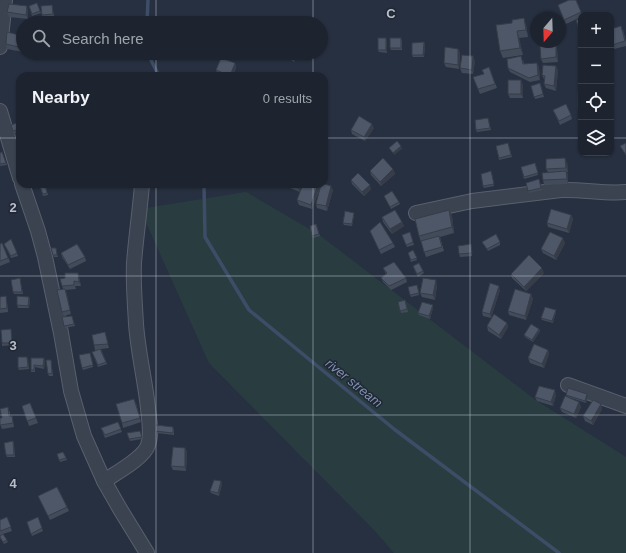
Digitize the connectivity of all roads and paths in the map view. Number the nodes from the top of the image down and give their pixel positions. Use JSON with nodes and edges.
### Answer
{"nodes":[{"id":1,"x":5,"y":0,"type":"edge"},
{"id":2,"x":0,"y":47,"type":"edge"},
{"id":3,"x":0,"y":111,"type":"edge"},
{"id":4,"x":16,"y":165,"type":"edge"},
{"id":5,"x":23,"y":188,"type":"edge"},
{"id":6,"x":142,"y":188,"type":"edge"},
{"id":7,"x":626,"y":192,"type":"edge"},
{"id":8,"x":416,"y":213,"type":"dead end"},
{"id":9,"x":568,"y":385,"type":"dead end"},
{"id":10,"x":626,"y":406,"type":"edge"},
{"id":11,"x":104,"y":481,"type":"junction"},
{"id":12,"x":147,"y":553,"type":"edge"}],
"edges":[{"from":1,"to":2,"type":"street"},
{"from":3,"to":4,"type":"street"},
{"from":5,"to":11,"type":"street"},
{"from":6,"to":11,"type":"street"},
{"from":7,"to":8,"type":"street"},
{"from":9,"to":10,"type":"street"},
{"from":11,"to":12,"type":"street"}]}
